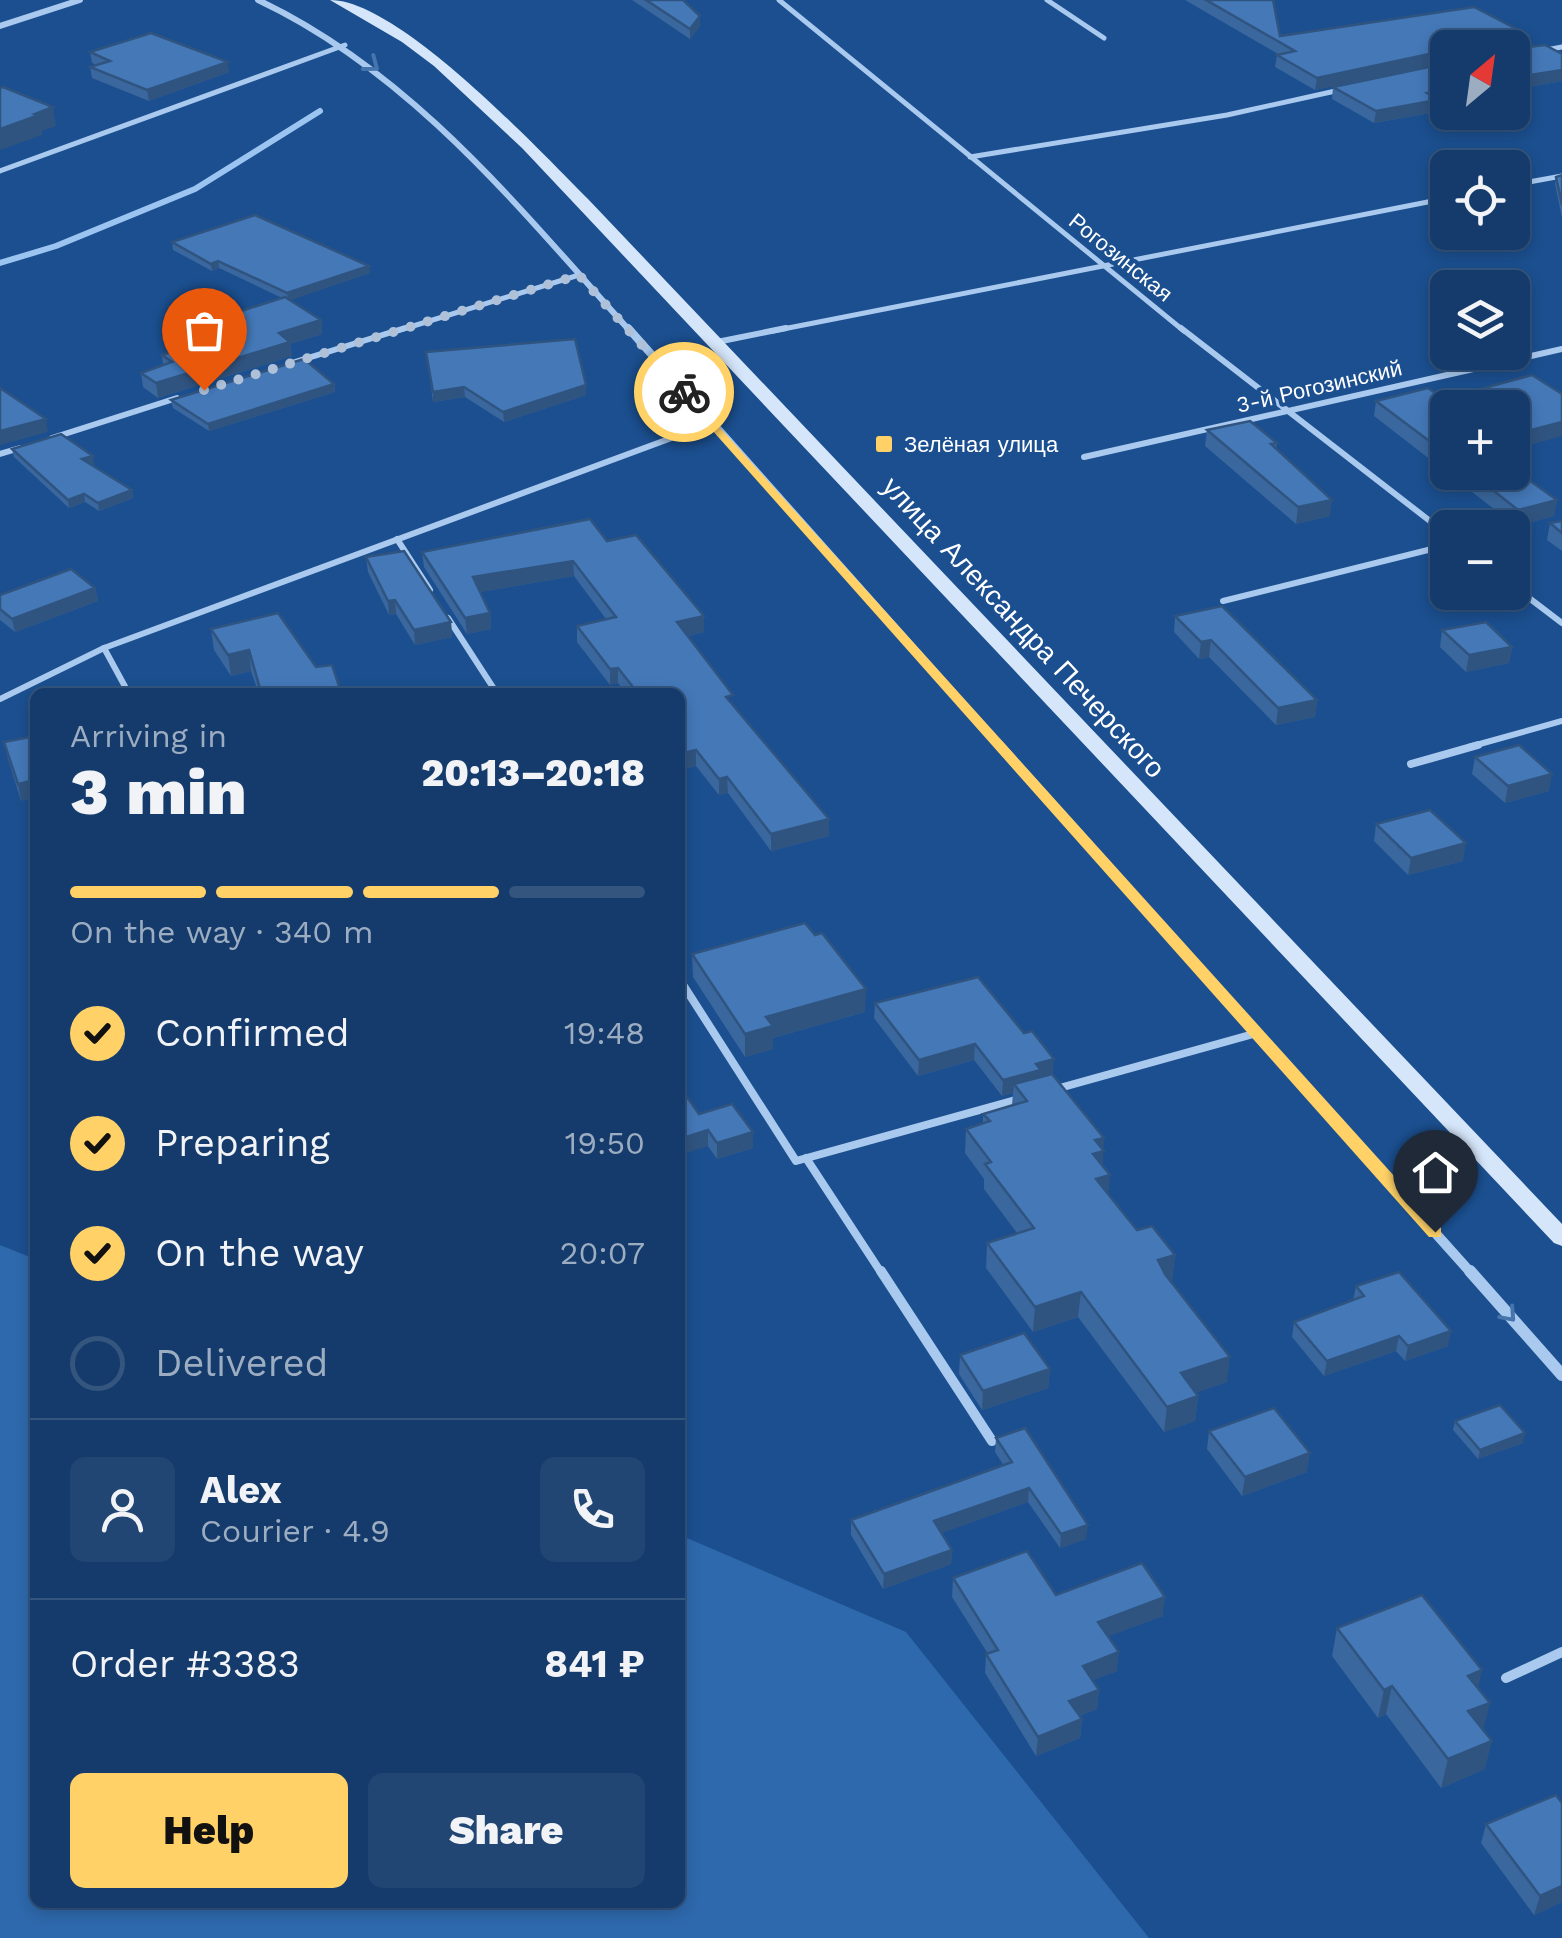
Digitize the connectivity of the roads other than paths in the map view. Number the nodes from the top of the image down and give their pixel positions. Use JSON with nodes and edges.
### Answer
{"nodes":[{"id":1,"x":80,"y":0,"type":"edge"},
{"id":2,"x":258,"y":0,"type":"edge"},
{"id":3,"x":336,"y":0,"type":"edge"},
{"id":4,"x":779,"y":0,"type":"edge"},
{"id":5,"x":1047,"y":0,"type":"edge"},
{"id":6,"x":0,"y":26,"type":"edge"},
{"id":7,"x":1104,"y":38,"type":"dead end"},
{"id":8,"x":346,"y":45,"type":"junction"},
{"id":9,"x":1562,"y":47,"type":"edge"},
{"id":10,"x":1530,"y":53,"type":"edge"},
{"id":11,"x":1350,"y":88,"type":"edge"},
{"id":12,"x":969,"y":157,"type":"junction"},
{"id":13,"x":0,"y":171,"type":"edge"},
{"id":14,"x":1562,"y":176,"type":"edge"},
{"id":15,"x":1530,"y":182,"type":"edge"},
{"id":16,"x":1430,"y":202,"type":"edge"},
{"id":17,"x":1105,"y":267,"type":"junction"},
{"id":18,"x":579,"y":275,"type":"junction"},
{"id":19,"x":718,"y":342,"type":"junction"},
{"id":20,"x":1562,"y":349,"type":"edge"},
{"id":21,"x":1552,"y":351,"type":"junction"},
{"id":22,"x":1562,"y":358,"type":"edge"},
{"id":23,"x":290,"y":363,"type":"edge"},
{"id":24,"x":182,"y":397,"type":"edge"},
{"id":25,"x":1288,"y":411,"type":"junction"},
{"id":26,"x":712,"y":423,"type":"junction"},
{"id":27,"x":0,"y":454,"type":"edge"},
{"id":28,"x":1084,"y":457,"type":"dead end"},
{"id":29,"x":1430,"y":521,"type":"edge"},
{"id":30,"x":397,"y":539,"type":"junction"},
{"id":31,"x":1430,"y":549,"type":"edge"},
{"id":32,"x":1530,"y":599,"type":"edge"},
{"id":33,"x":436,"y":600,"type":"edge"},
{"id":34,"x":1222,"y":601,"type":"dead end"},
{"id":35,"x":446,"y":616,"type":"edge"},
{"id":36,"x":1562,"y":623,"type":"edge"},
{"id":37,"x":104,"y":648,"type":"junction"},
{"id":38,"x":126,"y":688,"type":"edge"},
{"id":39,"x":493,"y":688,"type":"edge"},
{"id":40,"x":0,"y":699,"type":"edge"},
{"id":41,"x":1562,"y":721,"type":"edge"},
{"id":42,"x":1410,"y":764,"type":"dead end"},
{"id":43,"x":685,"y":988,"type":"edge"},
{"id":44,"x":1257,"y":1033,"type":"junction"},
{"id":45,"x":806,"y":1158,"type":"junction"},
{"id":46,"x":1562,"y":1238,"type":"edge"},
{"id":47,"x":1562,"y":1374,"type":"edge"},
{"id":48,"x":992,"y":1441,"type":"edge"},
{"id":49,"x":1562,"y":1652,"type":"edge"},
{"id":50,"x":1506,"y":1678,"type":"dead end"}],
"edges":[{"from":1,"to":6,"type":"street"},
{"from":2,"to":8,"type":"street"},
{"from":3,"to":19,"type":"main road","name":"улица Александра Печерского"},
{"from":4,"to":12,"type":"lane","name":"Рогозинская"},
{"from":5,"to":7,"type":"lane"},
{"from":8,"to":13,"type":"lane"},
{"from":8,"to":18,"type":"street","one_way":true},
{"from":9,"to":10,"type":"lane"},
{"from":11,"to":12,"type":"lane"},
{"from":12,"to":17,"type":"lane","name":"Рогозинская"},
{"from":14,"to":15,"type":"lane"},
{"from":16,"to":17,"type":"lane"},
{"from":17,"to":19,"type":"lane"},
{"from":17,"to":25,"type":"lane","name":"Рогозинская"},
{"from":18,"to":23,"type":"lane"},
{"from":18,"to":26,"type":"street"},
{"from":19,"to":46,"type":"main road","name":"улица Александра Печерского"},
{"from":20,"to":21,"type":"lane","name":"3-й Рогозинский"},
{"from":21,"to":22,"type":"lane"},
{"from":21,"to":25,"type":"lane","name":"3-й Рогозинский"},
{"from":24,"to":27,"type":"lane"},
{"from":25,"to":28,"type":"lane","name":"3-й Рогозинский"},
{"from":25,"to":29,"type":"lane","name":"Рогозинская"},
{"from":26,"to":30,"type":"lane"},
{"from":26,"to":44,"type":"street"},
{"from":30,"to":33,"type":"lane"},
{"from":30,"to":37,"type":"lane"},
{"from":31,"to":34,"type":"lane"},
{"from":32,"to":36,"type":"lane"},
{"from":35,"to":39,"type":"lane"},
{"from":37,"to":38,"type":"lane"},
{"from":37,"to":40,"type":"lane"},
{"from":41,"to":42,"type":"lane"},
{"from":43,"to":45,"type":"lane"},
{"from":44,"to":45,"type":"lane"},
{"from":44,"to":47,"type":"street","one_way":true},
{"from":45,"to":48,"type":"lane"},
{"from":49,"to":50,"type":"lane"}]}
